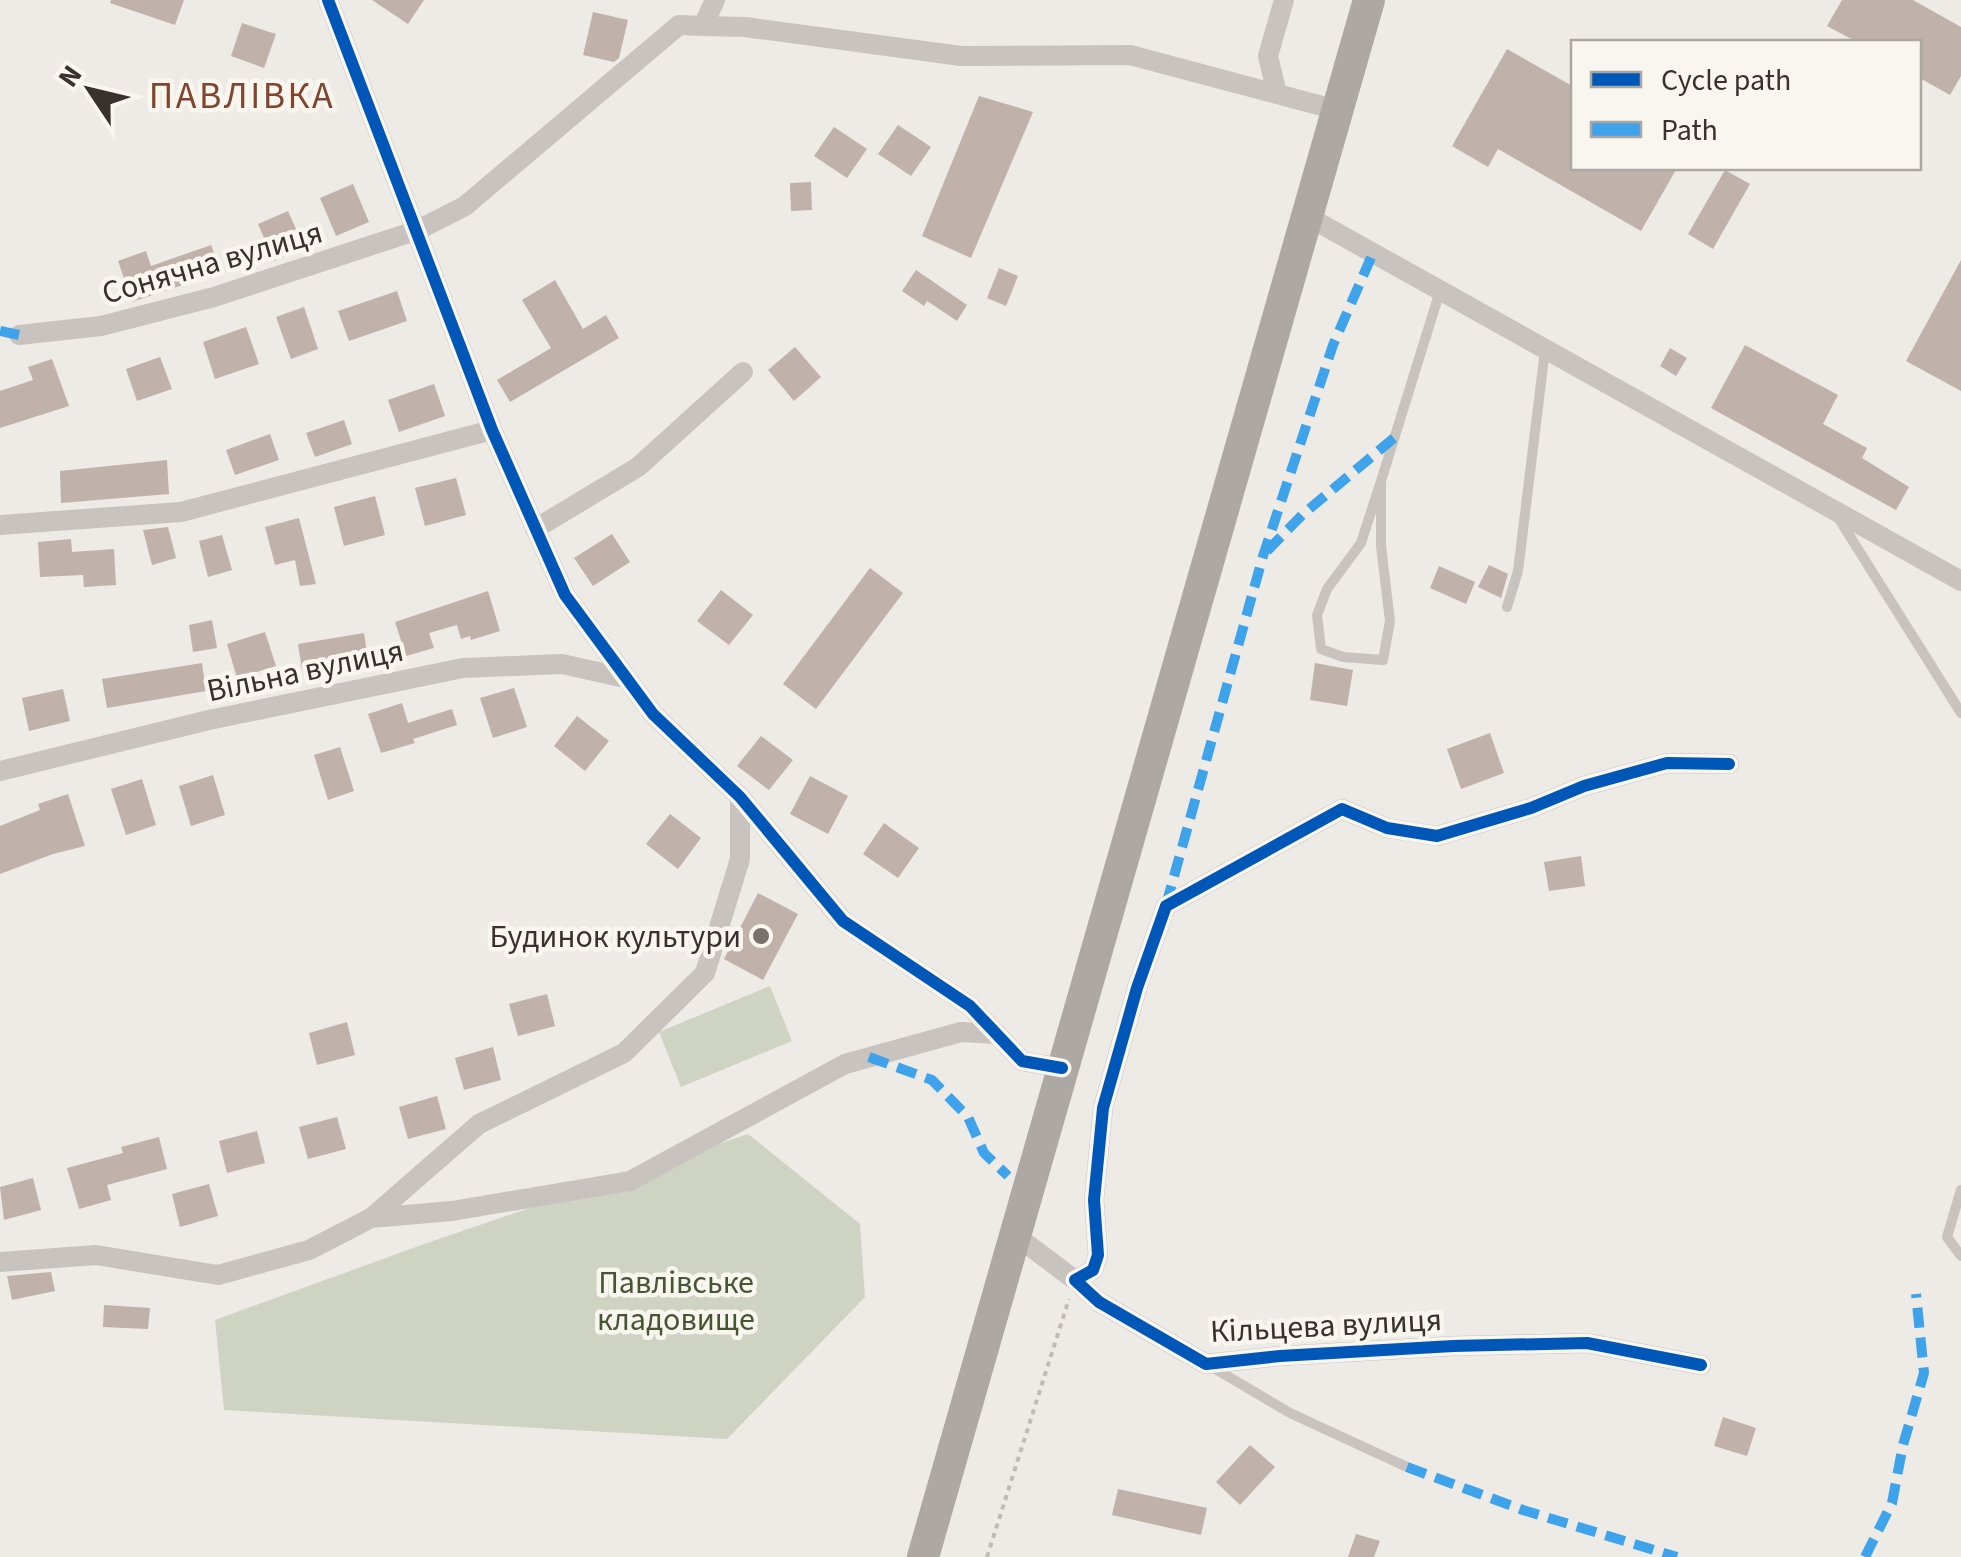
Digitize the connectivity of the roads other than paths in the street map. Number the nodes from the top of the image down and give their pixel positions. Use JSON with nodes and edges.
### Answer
{"nodes":[{"id":1,"x":328,"y":0,"type":"edge"},
{"id":2,"x":714,"y":0,"type":"edge"},
{"id":3,"x":1284,"y":0,"type":"edge"},
{"id":4,"x":1369,"y":0,"type":"edge"},
{"id":5,"x":704,"y":26,"type":"junction"},
{"id":6,"x":1277,"y":94,"type":"junction"},
{"id":7,"x":1338,"y":110,"type":"junction"},
{"id":8,"x":1305,"y":215,"type":"junction"},
{"id":9,"x":418,"y":230,"type":"junction"},
{"id":10,"x":1440,"y":290,"type":"junction"},
{"id":11,"x":19,"y":335,"type":"dead end"},
{"id":12,"x":1546,"y":350,"type":"junction"},
{"id":13,"x":743,"y":372,"type":"dead end"},
{"id":14,"x":492,"y":430,"type":"junction"},
{"id":15,"x":1380,"y":482,"type":"junction"},
{"id":16,"x":1833,"y":510,"type":"junction"},
{"id":17,"x":0,"y":525,"type":"edge"},
{"id":18,"x":535,"y":529,"type":"junction"},
{"id":19,"x":1961,"y":581,"type":"edge"},
{"id":20,"x":1508,"y":607,"type":"dead end"},
{"id":21,"x":625,"y":678,"type":"junction"},
{"id":22,"x":1961,"y":713,"type":"edge"},
{"id":23,"x":1730,"y":764,"type":"dead end"},
{"id":24,"x":0,"y":770,"type":"edge"},
{"id":25,"x":740,"y":797,"type":"junction"},
{"id":26,"x":997,"y":1034,"type":"junction"},
{"id":27,"x":1062,"y":1068,"type":"junction"},
{"id":28,"x":1961,"y":1190,"type":"edge"},
{"id":29,"x":370,"y":1218,"type":"junction"},
{"id":30,"x":1015,"y":1235,"type":"junction"},
{"id":31,"x":1961,"y":1256,"type":"edge"},
{"id":32,"x":0,"y":1262,"type":"edge"},
{"id":33,"x":1075,"y":1280,"type":"junction"},
{"id":34,"x":1206,"y":1364,"type":"junction"},
{"id":35,"x":1701,"y":1365,"type":"dead end"},
{"id":36,"x":1407,"y":1467,"type":"dead end"},
{"id":37,"x":923,"y":1557,"type":"edge"}],
"edges":[{"from":1,"to":9,"type":"street"},
{"from":2,"to":5,"type":"street"},
{"from":3,"to":6,"type":"street"},
{"from":4,"to":7,"type":"main road"},
{"from":5,"to":6,"type":"street"},
{"from":5,"to":9,"type":"street","name":"Сонячна вулиця"},
{"from":6,"to":7,"type":"street"},
{"from":7,"to":8,"type":"main road"},
{"from":8,"to":10,"type":"street"},
{"from":8,"to":27,"type":"main road"},
{"from":9,"to":11,"type":"street","name":"Сонячна вулиця"},
{"from":9,"to":14,"type":"street"},
{"from":10,"to":12,"type":"street"},
{"from":10,"to":15,"type":"lane"},
{"from":12,"to":16,"type":"street"},
{"from":12,"to":20,"type":"lane"},
{"from":13,"to":18,"type":"street"},
{"from":14,"to":17,"type":"street"},
{"from":14,"to":18,"type":"street"},
{"from":15,"to":15,"type":"lane"},
{"from":16,"to":19,"type":"street"},
{"from":16,"to":22,"type":"lane"},
{"from":18,"to":21,"type":"street"},
{"from":21,"to":24,"type":"street","name":"Вільна вулиця"},
{"from":21,"to":25,"type":"street"},
{"from":23,"to":33,"type":"street"},
{"from":25,"to":26,"type":"street"},
{"from":25,"to":29,"type":"street"},
{"from":26,"to":27,"type":"street"},
{"from":26,"to":29,"type":"street"},
{"from":27,"to":30,"type":"main road"},
{"from":28,"to":31,"type":"lane"},
{"from":29,"to":32,"type":"street"},
{"from":30,"to":33,"type":"street","name":"Кільцева вулиця"},
{"from":30,"to":37,"type":"main road"},
{"from":33,"to":34,"type":"street","name":"Кільцева вулиця"},
{"from":34,"to":35,"type":"street","name":"Кільцева вулиця"},
{"from":34,"to":36,"type":"lane"}]}
